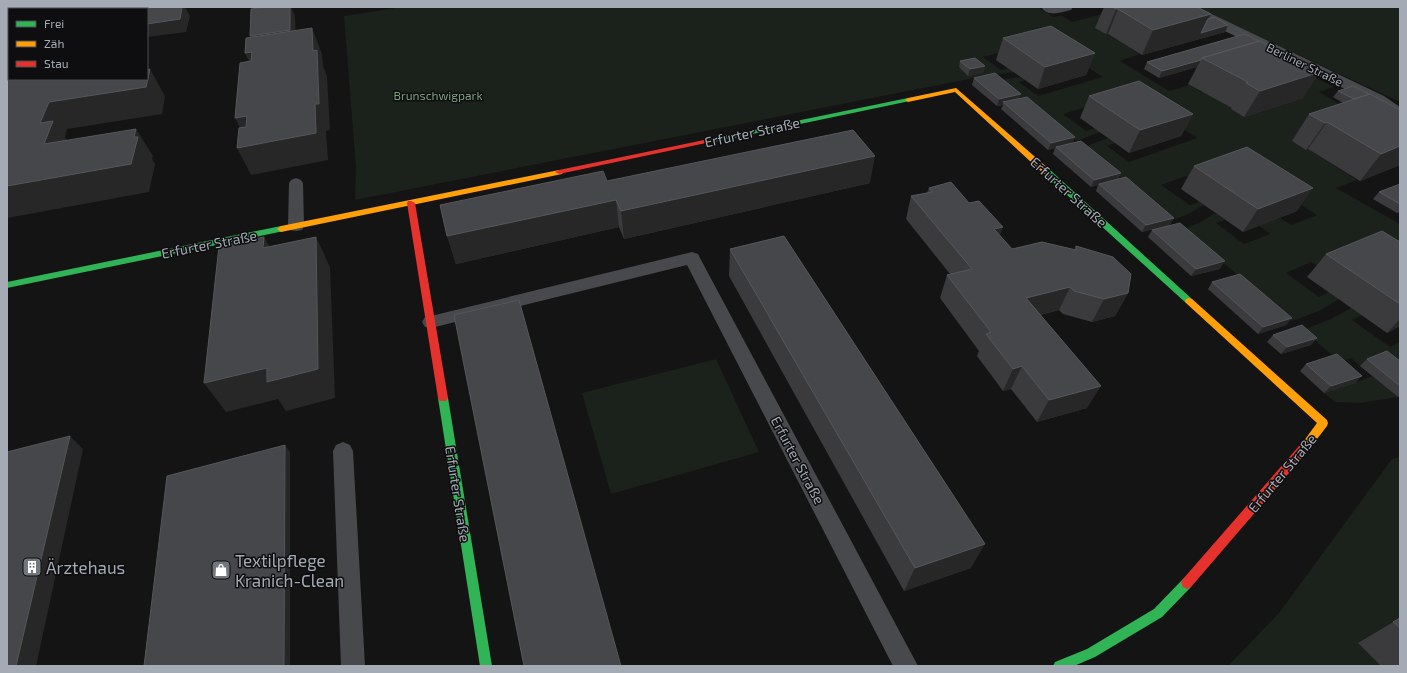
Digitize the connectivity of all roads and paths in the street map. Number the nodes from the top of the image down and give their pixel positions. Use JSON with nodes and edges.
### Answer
{"nodes":[{"id":1,"x":1048,"y":7,"type":"edge"},
{"id":2,"x":1066,"y":7,"type":"edge"},
{"id":3,"x":1186,"y":7,"type":"edge"},
{"id":4,"x":1400,"y":114,"type":"edge"},
{"id":5,"x":296,"y":183,"type":"dead end"},
{"id":6,"x":412,"y":203,"type":"junction"},
{"id":7,"x":296,"y":226,"type":"junction"},
{"id":8,"x":7,"y":285,"type":"edge"},
{"id":9,"x":430,"y":322,"type":"junction"},
{"id":10,"x":343,"y":451,"type":"dead end"},
{"id":11,"x":353,"y":666,"type":"edge"},
{"id":12,"x":486,"y":666,"type":"edge"},
{"id":13,"x":906,"y":666,"type":"edge"},
{"id":14,"x":1059,"y":666,"type":"edge"}],
"edges":[{"from":1,"to":2,"type":"street"},
{"from":3,"to":4,"type":"street","name":"Berliner Straße"},
{"from":5,"to":7,"type":"lane"},
{"from":6,"to":7,"type":"street","name":"Erfurter Straße"},
{"from":6,"to":9,"type":"street","name":"Erfurter Straße"},
{"from":6,"to":14,"type":"street","name":"Erfurter Straße"},
{"from":7,"to":8,"type":"street","name":"Erfurter Straße"},
{"from":9,"to":12,"type":"street","name":"Erfurter Straße"},
{"from":9,"to":13,"type":"lane","name":"Erfurter Straße"},
{"from":10,"to":11,"type":"lane"}]}
